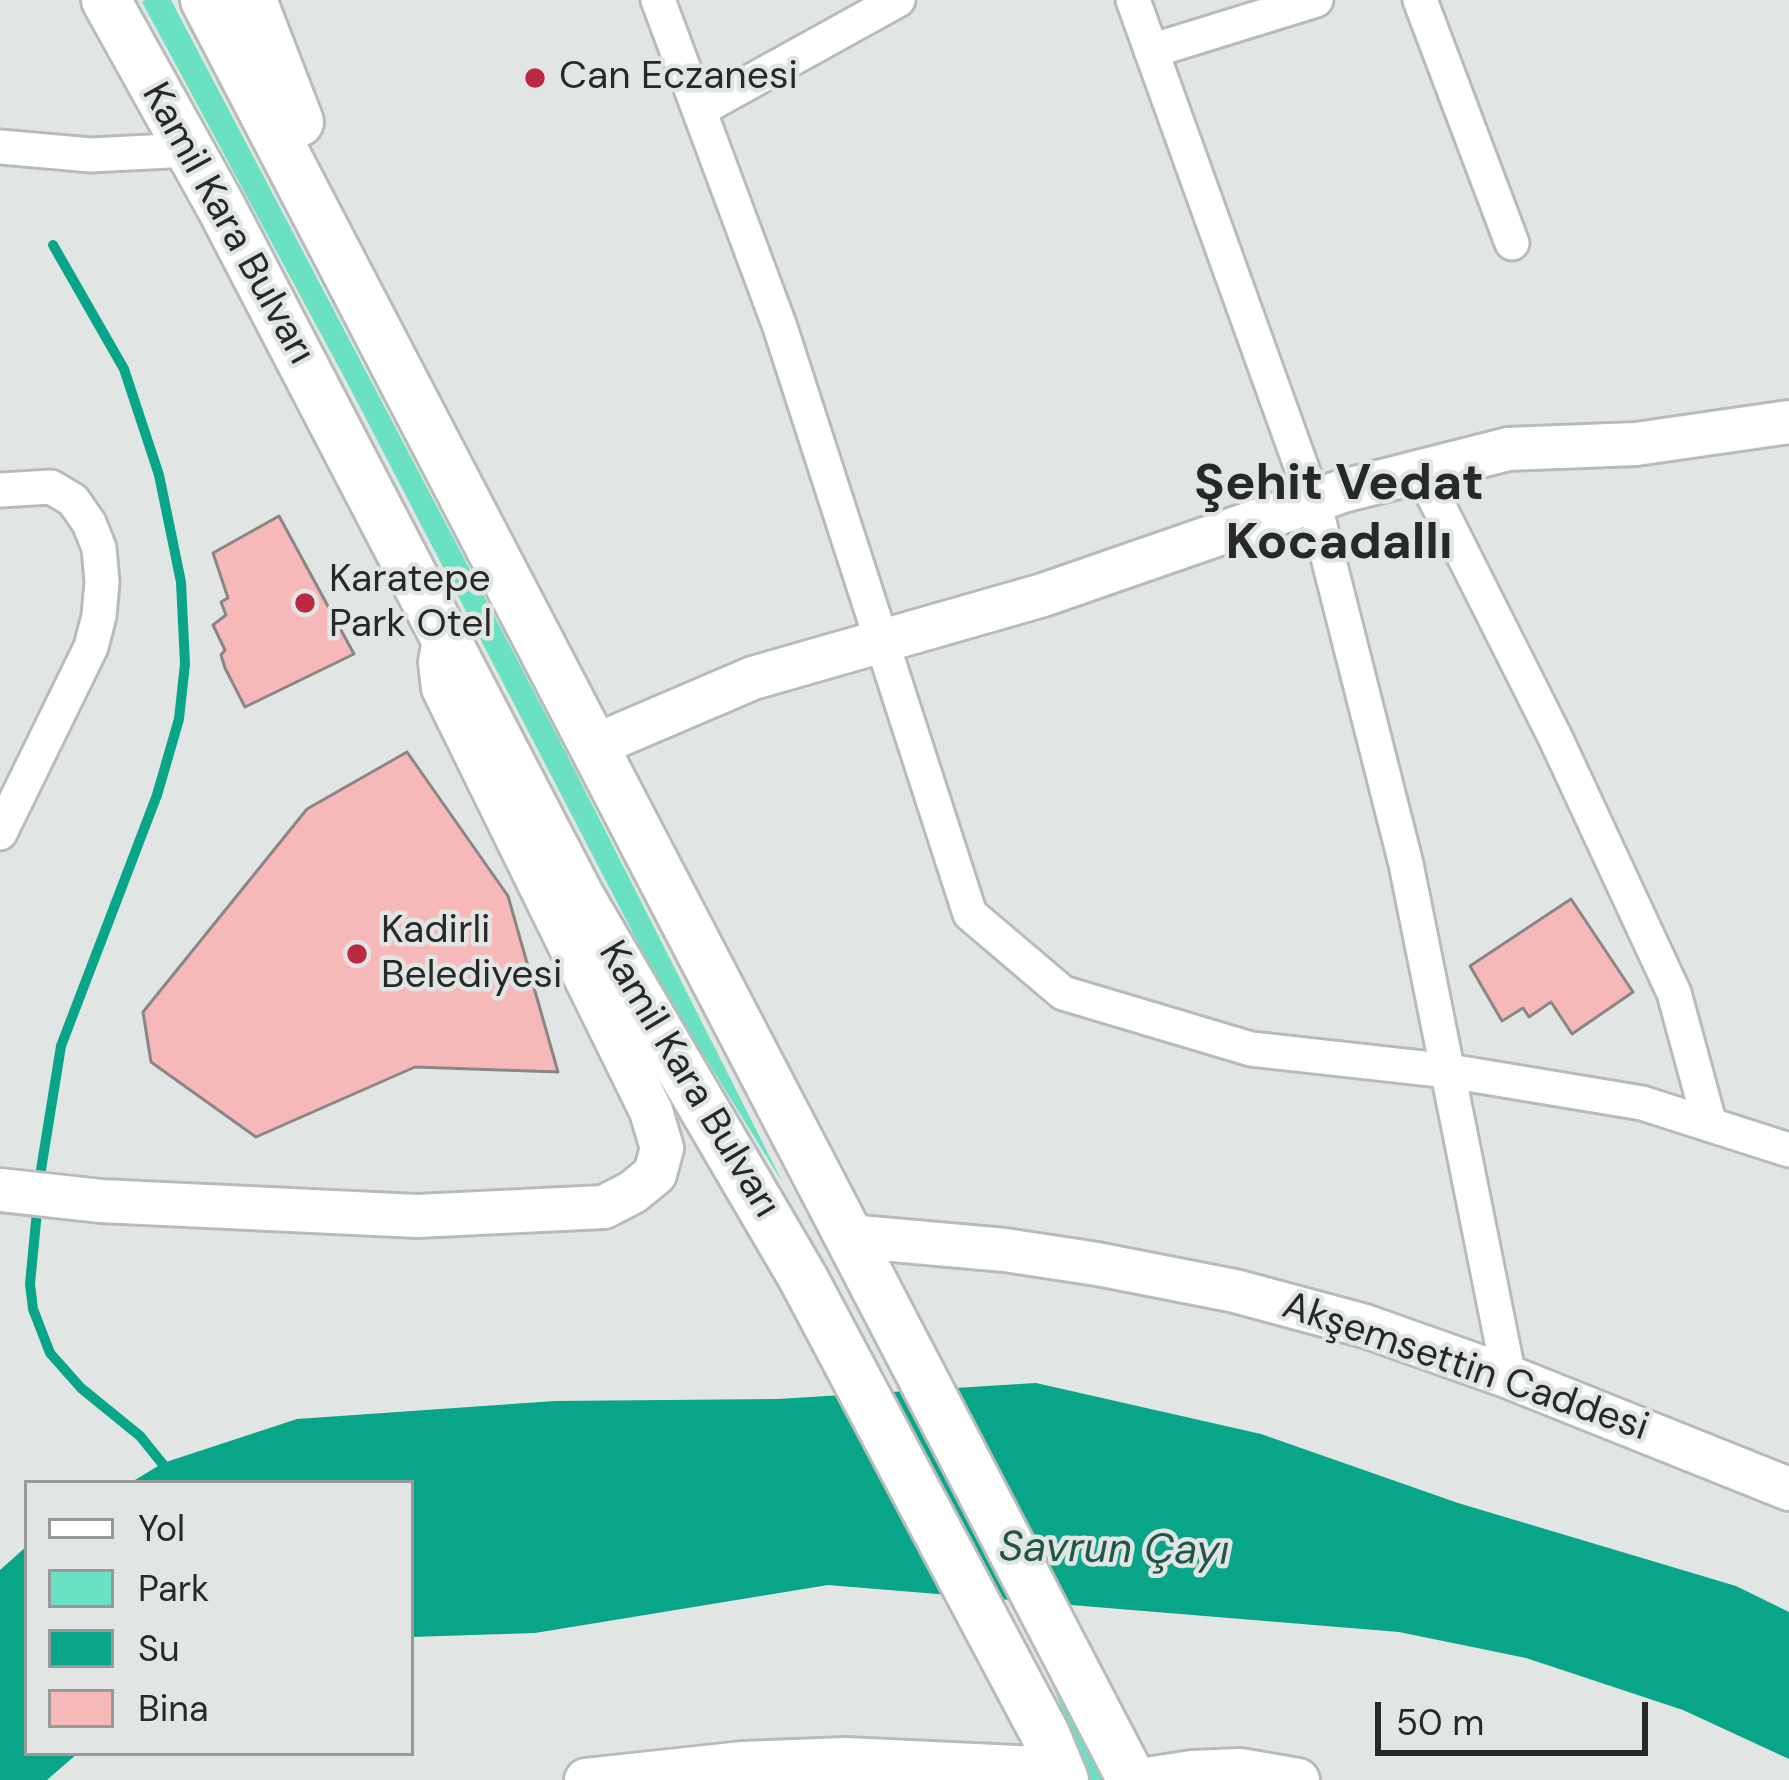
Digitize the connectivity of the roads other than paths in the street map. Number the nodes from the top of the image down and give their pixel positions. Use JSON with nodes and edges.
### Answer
{"nodes":[{"id":1,"x":106,"y":0,"type":"edge"},
{"id":2,"x":205,"y":0,"type":"edge"},
{"id":3,"x":252,"y":0,"type":"edge"},
{"id":4,"x":658,"y":0,"type":"edge"},
{"id":5,"x":898,"y":0,"type":"edge"},
{"id":6,"x":1132,"y":0,"type":"edge"},
{"id":7,"x":1316,"y":0,"type":"edge"},
{"id":8,"x":1420,"y":0,"type":"edge"},
{"id":9,"x":1151,"y":51,"type":"junction"},
{"id":10,"x":699,"y":110,"type":"junction"},
{"id":11,"x":0,"y":147,"type":"edge"},
{"id":12,"x":189,"y":150,"type":"junction"},
{"id":13,"x":1512,"y":243,"type":"dead end"},
{"id":14,"x":384,"y":339,"type":"junction"},
{"id":15,"x":1789,"y":422,"type":"edge"},
{"id":16,"x":1421,"y":471,"type":"junction"},
{"id":17,"x":0,"y":490,"type":"edge"},
{"id":18,"x":1314,"y":502,"type":"junction"},
{"id":19,"x":445,"y":635,"type":"junction"},
{"id":20,"x":882,"y":641,"type":"junction"},
{"id":21,"x":594,"y":746,"type":"junction"},
{"id":22,"x":0,"y":833,"type":"edge"},
{"id":23,"x":1449,"y":1071,"type":"junction"},
{"id":24,"x":1710,"y":1125,"type":"junction"},
{"id":25,"x":1788,"y":1147,"type":"edge"},
{"id":26,"x":0,"y":1190,"type":"edge"},
{"id":27,"x":856,"y":1252,"type":"junction"},
{"id":28,"x":1509,"y":1377,"type":"junction"},
{"id":29,"x":1789,"y":1489,"type":"edge"},
{"id":30,"x":1056,"y":1761,"type":"edge"},
{"id":31,"x":1129,"y":1767,"type":"edge"},
{"id":32,"x":586,"y":1780,"type":"edge"},
{"id":33,"x":1298,"y":1780,"type":"edge"}],
"edges":[{"from":1,"to":12,"type":"main road","name":"Kamil Kara Bulvarı"},
{"from":2,"to":14,"type":"main road","name":"Kamil Kara Bulvarı"},
{"from":3,"to":14,"type":"main road"},
{"from":4,"to":10,"type":"street"},
{"from":5,"to":10,"type":"street"},
{"from":6,"to":9,"type":"street"},
{"from":7,"to":9,"type":"street"},
{"from":8,"to":13,"type":"street"},
{"from":9,"to":18,"type":"street"},
{"from":10,"to":20,"type":"street"},
{"from":11,"to":12,"type":"street"},
{"from":12,"to":19,"type":"main road","name":"Kamil Kara Bulvarı"},
{"from":14,"to":21,"type":"main road","name":"Kamil Kara Bulvarı"},
{"from":15,"to":16,"type":"street"},
{"from":16,"to":18,"type":"street"},
{"from":16,"to":24,"type":"street"},
{"from":17,"to":22,"type":"street"},
{"from":18,"to":20,"type":"street"},
{"from":18,"to":23,"type":"street"},
{"from":19,"to":26,"type":"street"},
{"from":19,"to":30,"type":"main road","name":"Kamil Kara Bulvarı"},
{"from":20,"to":21,"type":"street"},
{"from":20,"to":23,"type":"street"},
{"from":21,"to":27,"type":"main road","name":"Kamil Kara Bulvarı"},
{"from":23,"to":24,"type":"street"},
{"from":23,"to":28,"type":"street"},
{"from":24,"to":25,"type":"street"},
{"from":27,"to":28,"type":"street","name":"Akşemsettin Caddesi"},
{"from":27,"to":31,"type":"main road","name":"Kamil Kara Bulvarı"},
{"from":28,"to":29,"type":"street","name":"Akşemsettin Caddesi"},
{"from":30,"to":32,"type":"street"},
{"from":31,"to":33,"type":"street"}]}
